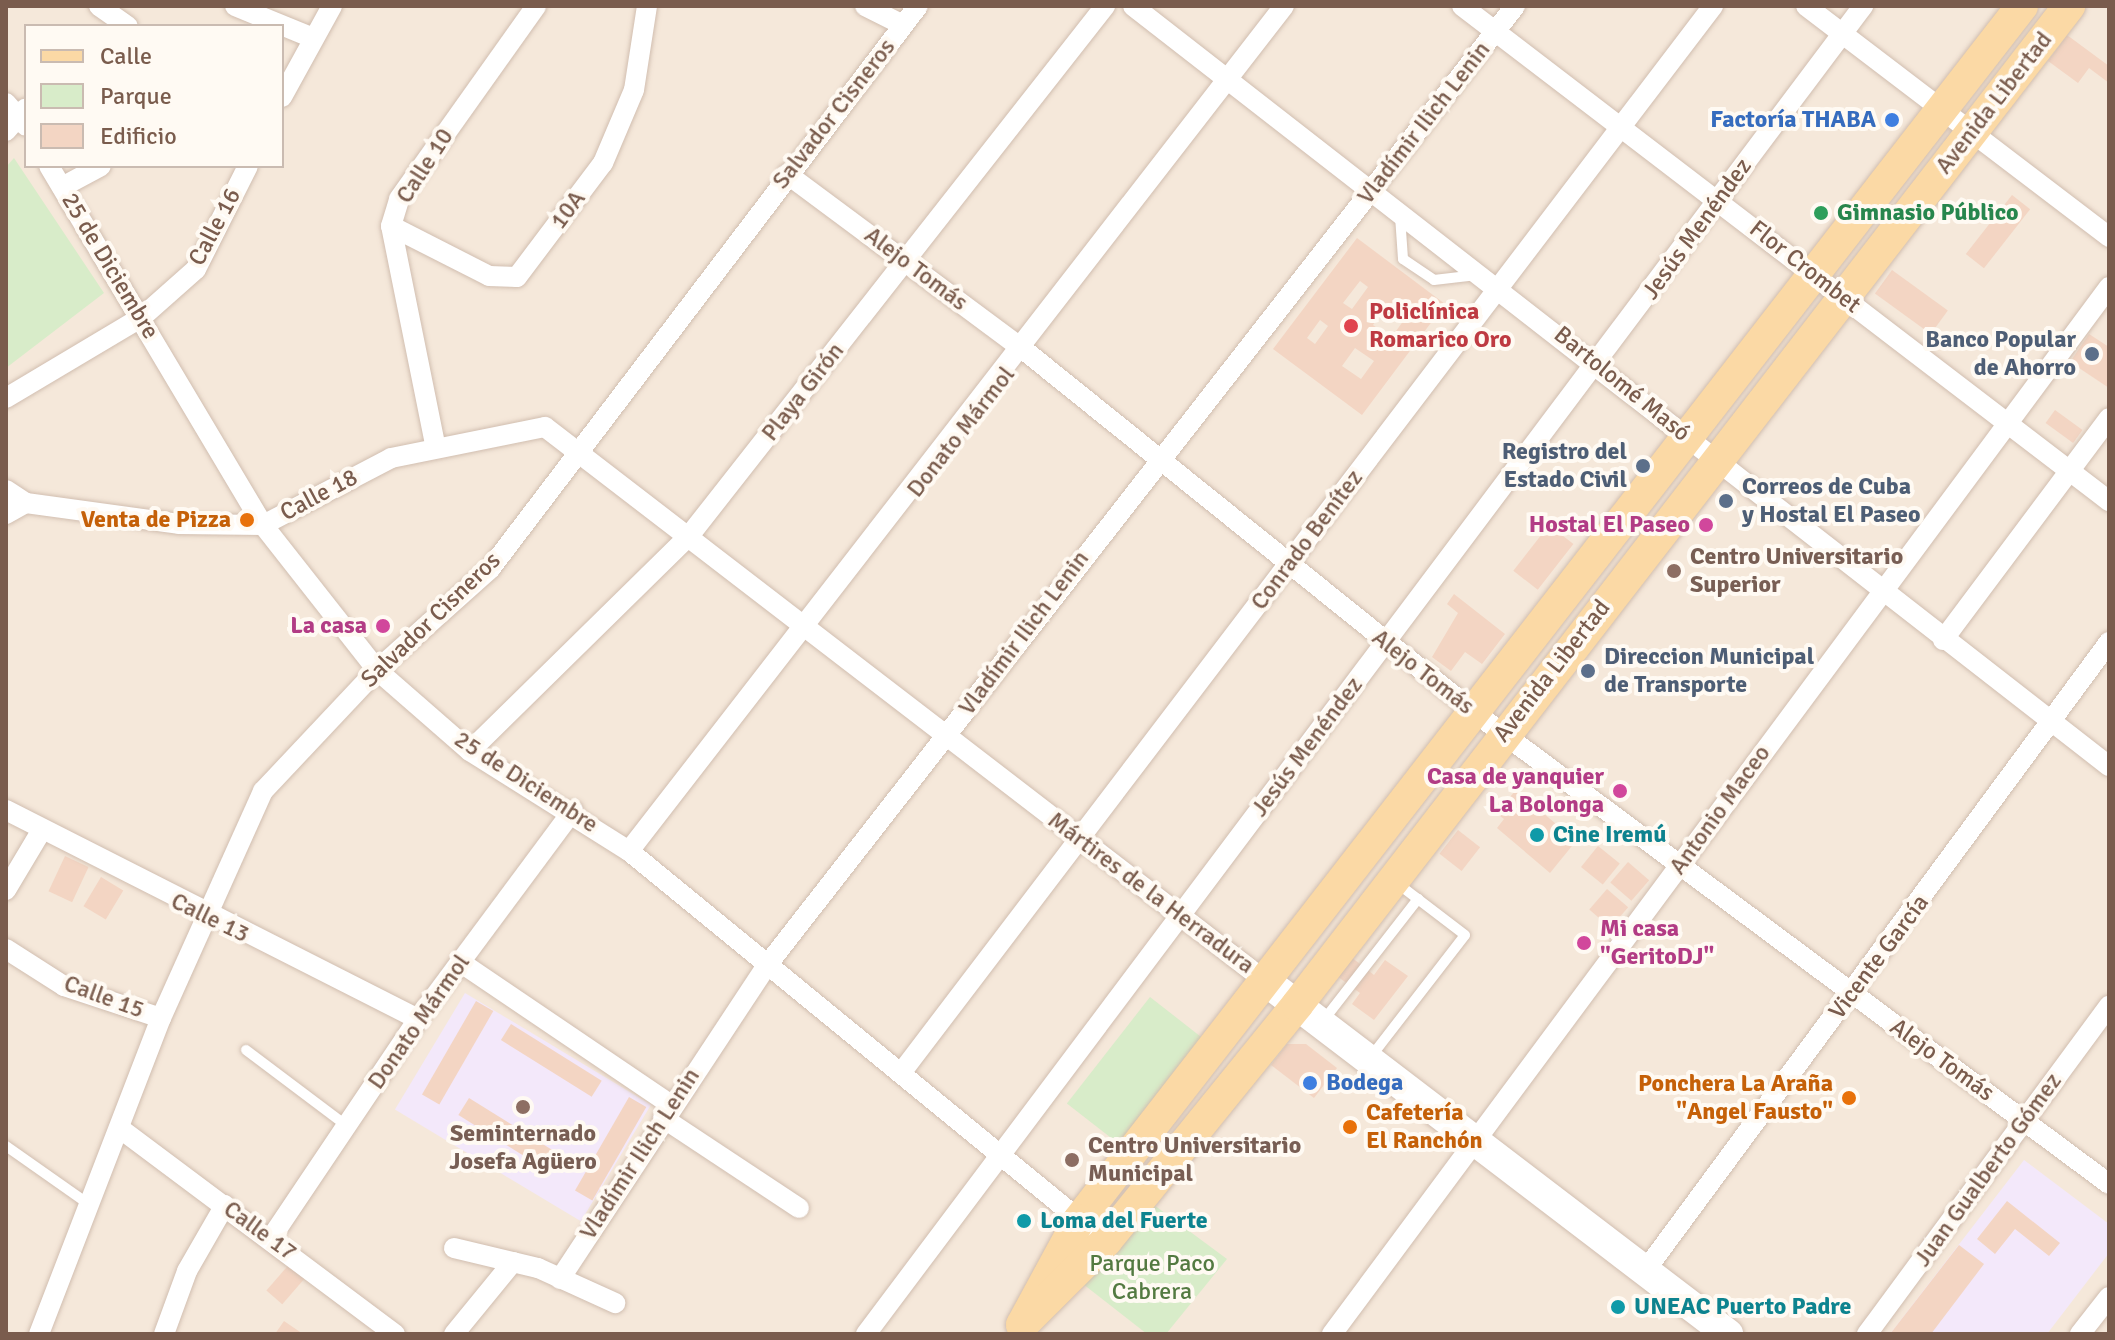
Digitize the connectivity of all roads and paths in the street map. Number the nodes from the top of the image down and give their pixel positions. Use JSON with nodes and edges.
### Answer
{"nodes":[{"id":1,"x":235,"y":6,"type":"edge"},
{"id":2,"x":332,"y":6,"type":"edge"},
{"id":3,"x":536,"y":6,"type":"edge"},
{"id":4,"x":647,"y":6,"type":"edge"},
{"id":5,"x":865,"y":6,"type":"edge"},
{"id":6,"x":918,"y":6,"type":"edge"},
{"id":7,"x":1105,"y":6,"type":"edge"},
{"id":8,"x":1133,"y":6,"type":"edge"},
{"id":9,"x":1284,"y":6,"type":"edge"},
{"id":10,"x":1462,"y":6,"type":"edge"},
{"id":11,"x":1515,"y":6,"type":"edge"},
{"id":12,"x":1713,"y":6,"type":"edge"},
{"id":13,"x":1806,"y":6,"type":"edge"},
{"id":14,"x":1863,"y":6,"type":"edge"},
{"id":15,"x":2022,"y":6,"type":"edge"},
{"id":16,"x":2069,"y":6,"type":"edge"},
{"id":17,"x":279,"y":24,"type":"edge"},
{"id":18,"x":903,"y":25,"type":"junction"},
{"id":19,"x":284,"y":26,"type":"edge"},
{"id":20,"x":1496,"y":31,"type":"junction"},
{"id":21,"x":1841,"y":33,"type":"junction"},
{"id":22,"x":313,"y":38,"type":"junction"},
{"id":23,"x":1229,"y":80,"type":"junction"},
{"id":24,"x":284,"y":93,"type":"edge"},
{"id":25,"x":1941,"y":108,"type":"junction"},
{"id":26,"x":20,"y":113,"type":"edge"},
{"id":27,"x":1625,"y":124,"type":"junction"},
{"id":28,"x":6,"y":131,"type":"edge"},
{"id":29,"x":1972,"y":131,"type":"junction"},
{"id":30,"x":50,"y":168,"type":"edge"},
{"id":31,"x":97,"y":168,"type":"edge"},
{"id":32,"x":247,"y":168,"type":"edge"},
{"id":33,"x":787,"y":174,"type":"junction"},
{"id":34,"x":62,"y":187,"type":"junction"},
{"id":35,"x":1372,"y":193,"type":"junction"},
{"id":36,"x":1719,"y":199,"type":"junction"},
{"id":37,"x":1400,"y":214,"type":"junction"},
{"id":38,"x":391,"y":226,"type":"junction"},
{"id":39,"x":2109,"y":237,"type":"edge"},
{"id":40,"x":905,"y":261,"type":"junction"},
{"id":41,"x":1481,"y":274,"type":"junction"},
{"id":42,"x":1816,"y":274,"type":"junction"},
{"id":43,"x":2109,"y":287,"type":"edge"},
{"id":44,"x":1501,"y":289,"type":"junction"},
{"id":45,"x":1843,"y":296,"type":"junction"},
{"id":46,"x":142,"y":317,"type":"junction"},
{"id":47,"x":1024,"y":350,"type":"junction"},
{"id":48,"x":1599,"y":363,"type":"junction"},
{"id":49,"x":6,"y":398,"type":"edge"},
{"id":50,"x":2109,"y":418,"type":"edge"},
{"id":51,"x":2006,"y":424,"type":"junction"},
{"id":52,"x":1687,"y":436,"type":"junction"},
{"id":53,"x":435,"y":444,"type":"junction"},
{"id":54,"x":577,"y":448,"type":"junction"},
{"id":55,"x":1158,"y":457,"type":"junction"},
{"id":56,"x":1715,"y":459,"type":"junction"},
{"id":57,"x":2068,"y":473,"type":"junction"},
{"id":58,"x":6,"y":490,"type":"edge"},
{"id":59,"x":2109,"y":501,"type":"edge"},
{"id":60,"x":26,"y":503,"type":"junction"},
{"id":61,"x":6,"y":514,"type":"edge"},
{"id":62,"x":263,"y":525,"type":"junction"},
{"id":63,"x":689,"y":536,"type":"junction"},
{"id":64,"x":1286,"y":565,"type":"junction"},
{"id":65,"x":1881,"y":590,"type":"junction"},
{"id":66,"x":805,"y":632,"type":"junction"},
{"id":67,"x":1943,"y":640,"type":"junction"},
{"id":68,"x":2109,"y":642,"type":"edge"},
{"id":69,"x":1385,"y":643,"type":"junction"},
{"id":70,"x":377,"y":670,"type":"junction"},
{"id":71,"x":1474,"y":712,"type":"junction"},
{"id":72,"x":2051,"y":724,"type":"junction"},
{"id":73,"x":1504,"y":734,"type":"junction"},
{"id":74,"x":945,"y":735,"type":"junction"},
{"id":75,"x":470,"y":751,"type":"junction"},
{"id":76,"x":2109,"y":766,"type":"edge"},
{"id":77,"x":6,"y":810,"type":"edge"},
{"id":78,"x":573,"y":810,"type":"junction"},
{"id":79,"x":40,"y":833,"type":"junction"},
{"id":80,"x":1082,"y":841,"type":"junction"},
{"id":81,"x":629,"y":851,"type":"junction"},
{"id":82,"x":1680,"y":864,"type":"junction"},
{"id":83,"x":1393,"y":880,"type":"junction"},
{"id":84,"x":6,"y":890,"type":"edge"},
{"id":85,"x":1418,"y":899,"type":"junction"},
{"id":86,"x":1180,"y":915,"type":"junction"},
{"id":87,"x":207,"y":917,"type":"junction"},
{"id":88,"x":6,"y":949,"type":"edge"},
{"id":89,"x":460,"y":962,"type":"junction"},
{"id":90,"x":768,"y":964,"type":"junction"},
{"id":91,"x":1268,"y":983,"type":"junction"},
{"id":92,"x":1852,"y":994,"type":"junction"},
{"id":93,"x":2109,"y":1006,"type":"edge"},
{"id":94,"x":1309,"y":1014,"type":"junction"},
{"id":95,"x":161,"y":1018,"type":"junction"},
{"id":96,"x":418,"y":1019,"type":"junction"},
{"id":97,"x":246,"y":1050,"type":"dead end"},
{"id":98,"x":1368,"y":1060,"type":"junction"},
{"id":99,"x":901,"y":1073,"type":"junction"},
{"id":100,"x":666,"y":1111,"type":"junction"},
{"id":101,"x":2025,"y":1121,"type":"junction"},
{"id":102,"x":348,"y":1126,"type":"junction"},
{"id":103,"x":122,"y":1130,"type":"junction"},
{"id":104,"x":1476,"y":1142,"type":"junction"},
{"id":105,"x":6,"y":1146,"type":"edge"},
{"id":106,"x":997,"y":1156,"type":"junction"},
{"id":107,"x":2109,"y":1184,"type":"edge"},
{"id":108,"x":225,"y":1205,"type":"junction"},
{"id":109,"x":91,"y":1206,"type":"junction"},
{"id":110,"x":799,"y":1208,"type":"dead end"},
{"id":111,"x":1079,"y":1220,"type":"junction"},
{"id":112,"x":271,"y":1238,"type":"junction"},
{"id":113,"x":1106,"y":1241,"type":"junction"},
{"id":114,"x":454,"y":1248,"type":"dead end"},
{"id":115,"x":513,"y":1262,"type":"junction"},
{"id":116,"x":1645,"y":1271,"type":"junction"},
{"id":117,"x":560,"y":1279,"type":"junction"},
{"id":118,"x":2109,"y":1297,"type":"edge"},
{"id":119,"x":615,"y":1303,"type":"dead end"},
{"id":120,"x":1018,"y":1329,"type":"edge"},
{"id":121,"x":39,"y":1334,"type":"edge"},
{"id":122,"x":164,"y":1334,"type":"edge"},
{"id":123,"x":395,"y":1334,"type":"edge"},
{"id":124,"x":454,"y":1334,"type":"edge"},
{"id":125,"x":866,"y":1334,"type":"edge"},
{"id":126,"x":1332,"y":1334,"type":"edge"},
{"id":127,"x":1728,"y":1334,"type":"edge"},
{"id":128,"x":1867,"y":1334,"type":"edge"},
{"id":129,"x":2080,"y":1334,"type":"edge"}],
"edges":[{"from":1,"to":17,"type":"street"},
{"from":2,"to":22,"type":"street"},
{"from":3,"to":38,"type":"street","name":"Calle 10"},
{"from":4,"to":38,"type":"street","name":"10A"},
{"from":5,"to":18,"type":"street"},
{"from":6,"to":18,"type":"street","name":"Salvador Cisneros"},
{"from":7,"to":40,"type":"street","name":"Playa Girón"},
{"from":8,"to":23,"type":"street","name":"Bartolomé Masó"},
{"from":9,"to":23,"type":"street","name":"Donato Mármol"},
{"from":10,"to":20,"type":"street","name":"Flor Crombet"},
{"from":11,"to":20,"type":"street","name":"Vladímir Ilich Lenin"},
{"from":12,"to":27,"type":"street","name":"Conrado Benítez"},
{"from":13,"to":21,"type":"street"},
{"from":14,"to":21,"type":"street","name":"Jesús Menéndez"},
{"from":15,"to":25,"type":"main road","name":"Avenida Libertad"},
{"from":16,"to":29,"type":"main road","name":"Avenida Libertad"},
{"from":18,"to":33,"type":"street","name":"Salvador Cisneros"},
{"from":19,"to":22,"type":"street"},
{"from":20,"to":27,"type":"street","name":"Flor Crombet"},
{"from":20,"to":35,"type":"street","name":"Vladímir Ilich Lenin"},
{"from":21,"to":25,"type":"street"},
{"from":21,"to":36,"type":"street","name":"Jesús Menéndez"},
{"from":22,"to":24,"type":"street"},
{"from":23,"to":35,"type":"street","name":"Bartolomé Masó"},
{"from":23,"to":47,"type":"street","name":"Donato Mármol"},
{"from":25,"to":29,"type":"street"},
{"from":25,"to":42,"type":"main road","name":"Avenida Libertad"},
{"from":26,"to":28,"type":"street"},
{"from":27,"to":36,"type":"street","name":"Flor Crombet"},
{"from":27,"to":44,"type":"street","name":"Conrado Benítez"},
{"from":29,"to":39,"type":"street"},
{"from":29,"to":45,"type":"main road","name":"Avenida Libertad"},
{"from":30,"to":34,"type":"street","name":"25 de Diciembre"},
{"from":31,"to":34,"type":"street"},
{"from":32,"to":46,"type":"street","name":"Calle 16"},
{"from":33,"to":40,"type":"street","name":"Alejo Tomás"},
{"from":33,"to":54,"type":"street","name":"Salvador Cisneros"},
{"from":34,"to":46,"type":"street","name":"25 de Diciembre"},
{"from":35,"to":37,"type":"street","name":"Bartolomé Masó"},
{"from":35,"to":55,"type":"street","name":"Vladímir Ilich Lenin"},
{"from":36,"to":42,"type":"street","name":"Flor Crombet"},
{"from":36,"to":48,"type":"street","name":"Jesús Menéndez"},
{"from":37,"to":41,"type":"street","name":"Bartolomé Masó"},
{"from":37,"to":41,"type":"lane"},
{"from":38,"to":53,"type":"street","name":"Calle 10"},
{"from":40,"to":47,"type":"street","name":"Alejo Tomás"},
{"from":40,"to":63,"type":"street","name":"Playa Girón"},
{"from":41,"to":44,"type":"street","name":"Bartolomé Masó"},
{"from":42,"to":45,"type":"street","name":"Flor Crombet"},
{"from":42,"to":52,"type":"main road","name":"Avenida Libertad"},
{"from":43,"to":51,"type":"street","name":"Antonio Maceo"},
{"from":44,"to":48,"type":"street","name":"Bartolomé Masó"},
{"from":44,"to":64,"type":"street","name":"Conrado Benítez"},
{"from":45,"to":51,"type":"street","name":"Flor Crombet"},
{"from":45,"to":56,"type":"main road","name":"Avenida Libertad"},
{"from":46,"to":49,"type":"street","name":"Calle 16"},
{"from":46,"to":62,"type":"street","name":"25 de Diciembre"},
{"from":47,"to":55,"type":"street","name":"Alejo Tomás"},
{"from":47,"to":66,"type":"street","name":"Donato Mármol"},
{"from":48,"to":52,"type":"street","name":"Bartolomé Masó"},
{"from":48,"to":69,"type":"street","name":"Jesús Menéndez"},
{"from":50,"to":57,"type":"street"},
{"from":51,"to":57,"type":"street","name":"Flor Crombet"},
{"from":51,"to":65,"type":"street","name":"Antonio Maceo"},
{"from":52,"to":56,"type":"street","name":"Bartolomé Masó"},
{"from":52,"to":71,"type":"main road","name":"Avenida Libertad"},
{"from":53,"to":54,"type":"street","name":"Calle 18"},
{"from":53,"to":62,"type":"street","name":"Calle 18"},
{"from":54,"to":63,"type":"street","name":"Mártires de la Herradura"},
{"from":54,"to":70,"type":"street","name":"Salvador Cisneros"},
{"from":55,"to":64,"type":"street","name":"Alejo Tomás"},
{"from":55,"to":74,"type":"street","name":"Vladímir Ilich Lenin"},
{"from":56,"to":65,"type":"street","name":"Bartolomé Masó"},
{"from":56,"to":73,"type":"main road","name":"Avenida Libertad"},
{"from":57,"to":59,"type":"street","name":"Flor Crombet"},
{"from":57,"to":67,"type":"street"},
{"from":58,"to":60,"type":"street"},
{"from":60,"to":61,"type":"street"},
{"from":60,"to":62,"type":"street","name":"Calle 18"},
{"from":62,"to":70,"type":"street","name":"25 de Diciembre"},
{"from":63,"to":66,"type":"street","name":"Mártires de la Herradura"},
{"from":63,"to":75,"type":"street","name":"Playa Girón"},
{"from":64,"to":69,"type":"street","name":"Alejo Tomás"},
{"from":64,"to":80,"type":"street","name":"Conrado Benítez"},
{"from":65,"to":67,"type":"street","name":"Bartolomé Masó"},
{"from":65,"to":82,"type":"street","name":"Antonio Maceo"},
{"from":66,"to":74,"type":"street","name":"Mártires de la Herradura"},
{"from":66,"to":81,"type":"street","name":"Donato Mármol"},
{"from":67,"to":72,"type":"street","name":"Bartolomé Masó"},
{"from":68,"to":72,"type":"street","name":"Vicente García"},
{"from":69,"to":71,"type":"street","name":"Alejo Tomás"},
{"from":69,"to":86,"type":"street","name":"Jesús Menéndez"},
{"from":70,"to":75,"type":"street","name":"25 de Diciembre"},
{"from":70,"to":87,"type":"street","name":"Salvador Cisneros"},
{"from":71,"to":73,"type":"street","name":"Alejo Tomás"},
{"from":71,"to":91,"type":"main road","name":"Avenida Libertad"},
{"from":72,"to":76,"type":"street","name":"Bartolomé Masó"},
{"from":72,"to":92,"type":"street","name":"Vicente García"},
{"from":73,"to":82,"type":"street","name":"Alejo Tomás"},
{"from":73,"to":83,"type":"main road","name":"Avenida Libertad"},
{"from":74,"to":80,"type":"street","name":"Mártires de la Herradura"},
{"from":74,"to":90,"type":"street","name":"Vladímir Ilich Lenin"},
{"from":75,"to":78,"type":"street","name":"25 de Diciembre"},
{"from":77,"to":79,"type":"street","name":"Calle 13"},
{"from":78,"to":81,"type":"street","name":"25 de Diciembre"},
{"from":78,"to":89,"type":"street","name":"Donato Mármol"},
{"from":79,"to":84,"type":"street"},
{"from":79,"to":87,"type":"street","name":"Calle 13"},
{"from":80,"to":86,"type":"street","name":"Mártires de la Herradura"},
{"from":80,"to":99,"type":"street","name":"Conrado Benítez"},
{"from":81,"to":90,"type":"street","name":"25 de Diciembre"},
{"from":82,"to":92,"type":"street","name":"Alejo Tomás"},
{"from":82,"to":104,"type":"street","name":"Antonio Maceo"},
{"from":83,"to":85,"type":"lane"},
{"from":83,"to":94,"type":"main road","name":"Avenida Libertad"},
{"from":85,"to":94,"type":"lane"},
{"from":85,"to":98,"type":"lane"},
{"from":86,"to":91,"type":"street","name":"Mártires de la Herradura"},
{"from":86,"to":106,"type":"street","name":"Jesús Menéndez"},
{"from":87,"to":95,"type":"street","name":"Salvador Cisneros"},
{"from":87,"to":96,"type":"street","name":"Calle 13"},
{"from":88,"to":95,"type":"street","name":"Calle 15"},
{"from":89,"to":96,"type":"street","name":"Donato Mármol"},
{"from":89,"to":100,"type":"street"},
{"from":90,"to":99,"type":"street","name":"25 de Diciembre"},
{"from":90,"to":100,"type":"street","name":"Vladímir Ilich Lenin"},
{"from":91,"to":94,"type":"street","name":"Mártires de la Herradura"},
{"from":91,"to":111,"type":"main road","name":"Avenida Libertad"},
{"from":92,"to":101,"type":"street","name":"Alejo Tomás"},
{"from":92,"to":116,"type":"street","name":"Vicente García"},
{"from":93,"to":101,"type":"street","name":"Juan Gualberto Gómez"},
{"from":94,"to":98,"type":"street","name":"Mártires de la Herradura"},
{"from":94,"to":113,"type":"main road","name":"Avenida Libertad"},
{"from":95,"to":103,"type":"street","name":"Salvador Cisneros"},
{"from":96,"to":102,"type":"street","name":"Donato Mármol"},
{"from":97,"to":102,"type":"lane"},
{"from":98,"to":104,"type":"street","name":"Mártires de la Herradura"},
{"from":99,"to":106,"type":"street","name":"25 de Diciembre"},
{"from":100,"to":110,"type":"street"},
{"from":100,"to":117,"type":"street","name":"Vladímir Ilich Lenin"},
{"from":101,"to":107,"type":"street","name":"Alejo Tomás"},
{"from":101,"to":128,"type":"street","name":"Juan Gualberto Gómez"},
{"from":102,"to":112,"type":"street","name":"Donato Mármol"},
{"from":103,"to":108,"type":"street","name":"Calle 17"},
{"from":103,"to":109,"type":"street","name":"Salvador Cisneros"},
{"from":104,"to":116,"type":"street","name":"Mártires de la Herradura"},
{"from":104,"to":126,"type":"street","name":"Antonio Maceo"},
{"from":105,"to":109,"type":"lane"},
{"from":106,"to":111,"type":"street","name":"25 de Diciembre"},
{"from":106,"to":125,"type":"street","name":"Jesús Menéndez"},
{"from":108,"to":112,"type":"street","name":"Calle 17"},
{"from":108,"to":122,"type":"street"},
{"from":109,"to":121,"type":"street","name":"Salvador Cisneros"},
{"from":111,"to":113,"type":"street","name":"25 de Diciembre"},
{"from":111,"to":120,"type":"main road","name":"Avenida Libertad"},
{"from":112,"to":123,"type":"street","name":"Calle 17"},
{"from":113,"to":120,"type":"main road","name":"Avenida Libertad"},
{"from":114,"to":115,"type":"street"},
{"from":115,"to":117,"type":"street"},
{"from":115,"to":124,"type":"street"},
{"from":116,"to":127,"type":"street","name":"Mártires de la Herradura"},
{"from":117,"to":119,"type":"street"},
{"from":118,"to":129,"type":"street"}]}
